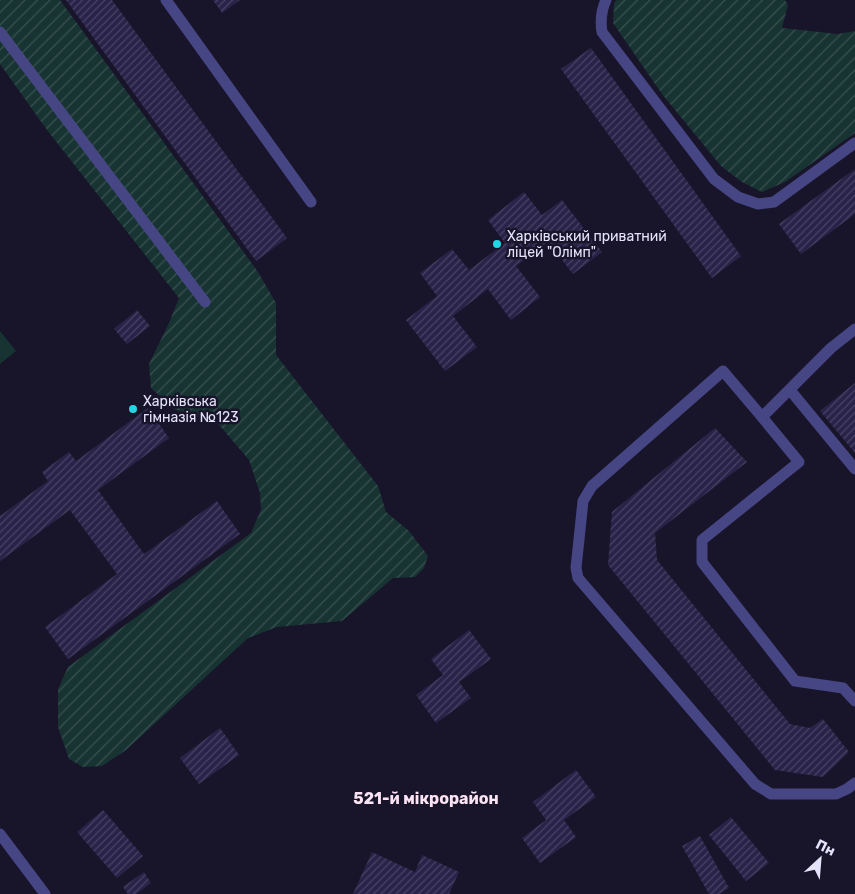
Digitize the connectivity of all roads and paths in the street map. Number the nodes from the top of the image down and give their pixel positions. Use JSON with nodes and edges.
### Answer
{"nodes":[{"id":1,"x":166,"y":0,"type":"edge"},
{"id":2,"x":606,"y":0,"type":"edge"},
{"id":3,"x":0,"y":32,"type":"edge"},
{"id":4,"x":855,"y":143,"type":"edge"},
{"id":5,"x":311,"y":202,"type":"dead end"},
{"id":6,"x":205,"y":302,"type":"dead end"},
{"id":7,"x":855,"y":328,"type":"edge"},
{"id":8,"x":790,"y":390,"type":"junction"},
{"id":9,"x":762,"y":417,"type":"junction"},
{"id":10,"x":855,"y":468,"type":"edge"},
{"id":11,"x":855,"y":701,"type":"edge"},
{"id":12,"x":855,"y":783,"type":"edge"},
{"id":13,"x":0,"y":834,"type":"edge"},
{"id":14,"x":45,"y":894,"type":"edge"}],
"edges":[{"from":1,"to":5,"type":"lane"},
{"from":2,"to":4,"type":"lane"},
{"from":3,"to":6,"type":"lane"},
{"from":7,"to":8,"type":"lane"},
{"from":8,"to":9,"type":"lane"},
{"from":8,"to":10,"type":"lane"},
{"from":9,"to":11,"type":"lane"},
{"from":9,"to":12,"type":"lane"},
{"from":13,"to":14,"type":"lane"}]}
